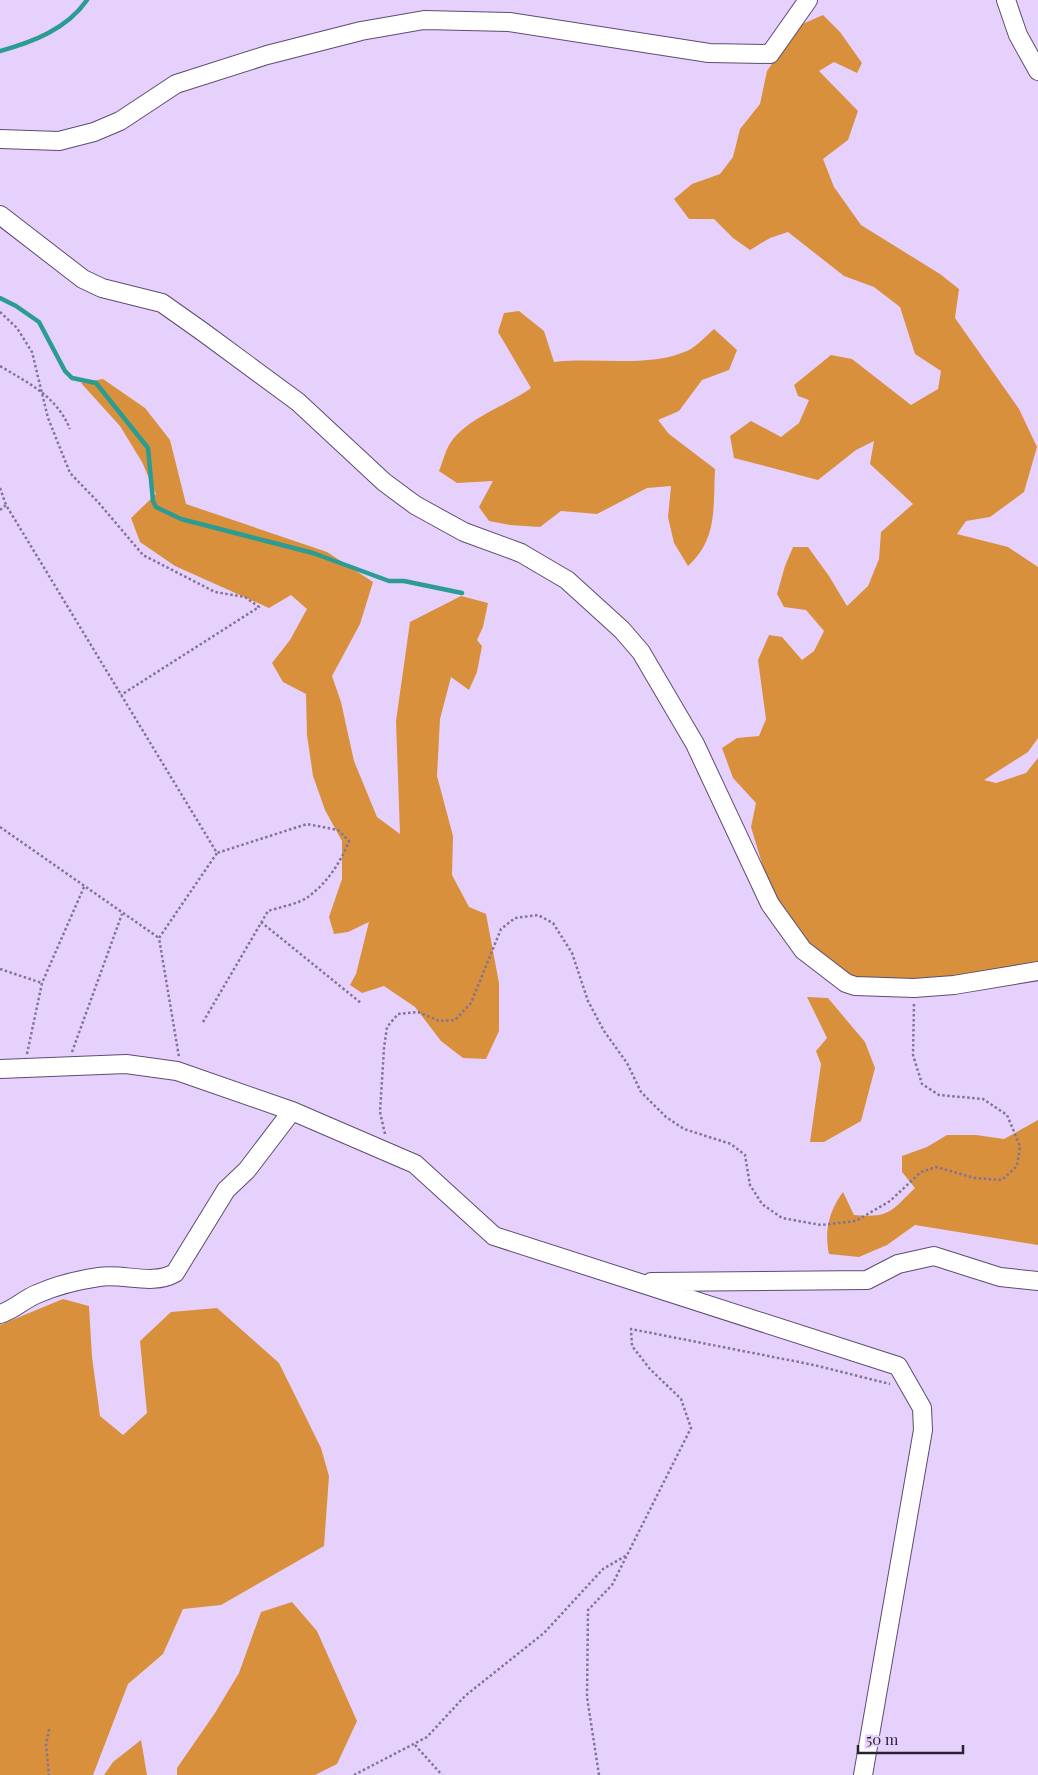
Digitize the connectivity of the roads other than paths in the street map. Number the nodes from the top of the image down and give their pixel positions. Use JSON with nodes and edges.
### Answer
{"nodes":[{"id":1,"x":808,"y":0,"type":"edge"},
{"id":2,"x":1006,"y":0,"type":"edge"},
{"id":3,"x":1038,"y":71,"type":"edge"},
{"id":4,"x":0,"y":139,"type":"edge"},
{"id":5,"x":0,"y":215,"type":"edge"},
{"id":6,"x":1038,"y":971,"type":"edge"},
{"id":7,"x":0,"y":1069,"type":"edge"},
{"id":8,"x":292,"y":1111,"type":"junction"},
{"id":9,"x":1038,"y":1281,"type":"edge"},
{"id":10,"x":635,"y":1282,"type":"junction"},
{"id":11,"x":0,"y":1314,"type":"edge"},
{"id":12,"x":863,"y":1775,"type":"edge"}],
"edges":[{"from":1,"to":4,"type":"street"},
{"from":2,"to":3,"type":"street"},
{"from":5,"to":6,"type":"street"},
{"from":7,"to":8,"type":"street"},
{"from":8,"to":10,"type":"street"},
{"from":8,"to":11,"type":"street"},
{"from":9,"to":10,"type":"street"},
{"from":10,"to":12,"type":"street"}]}
